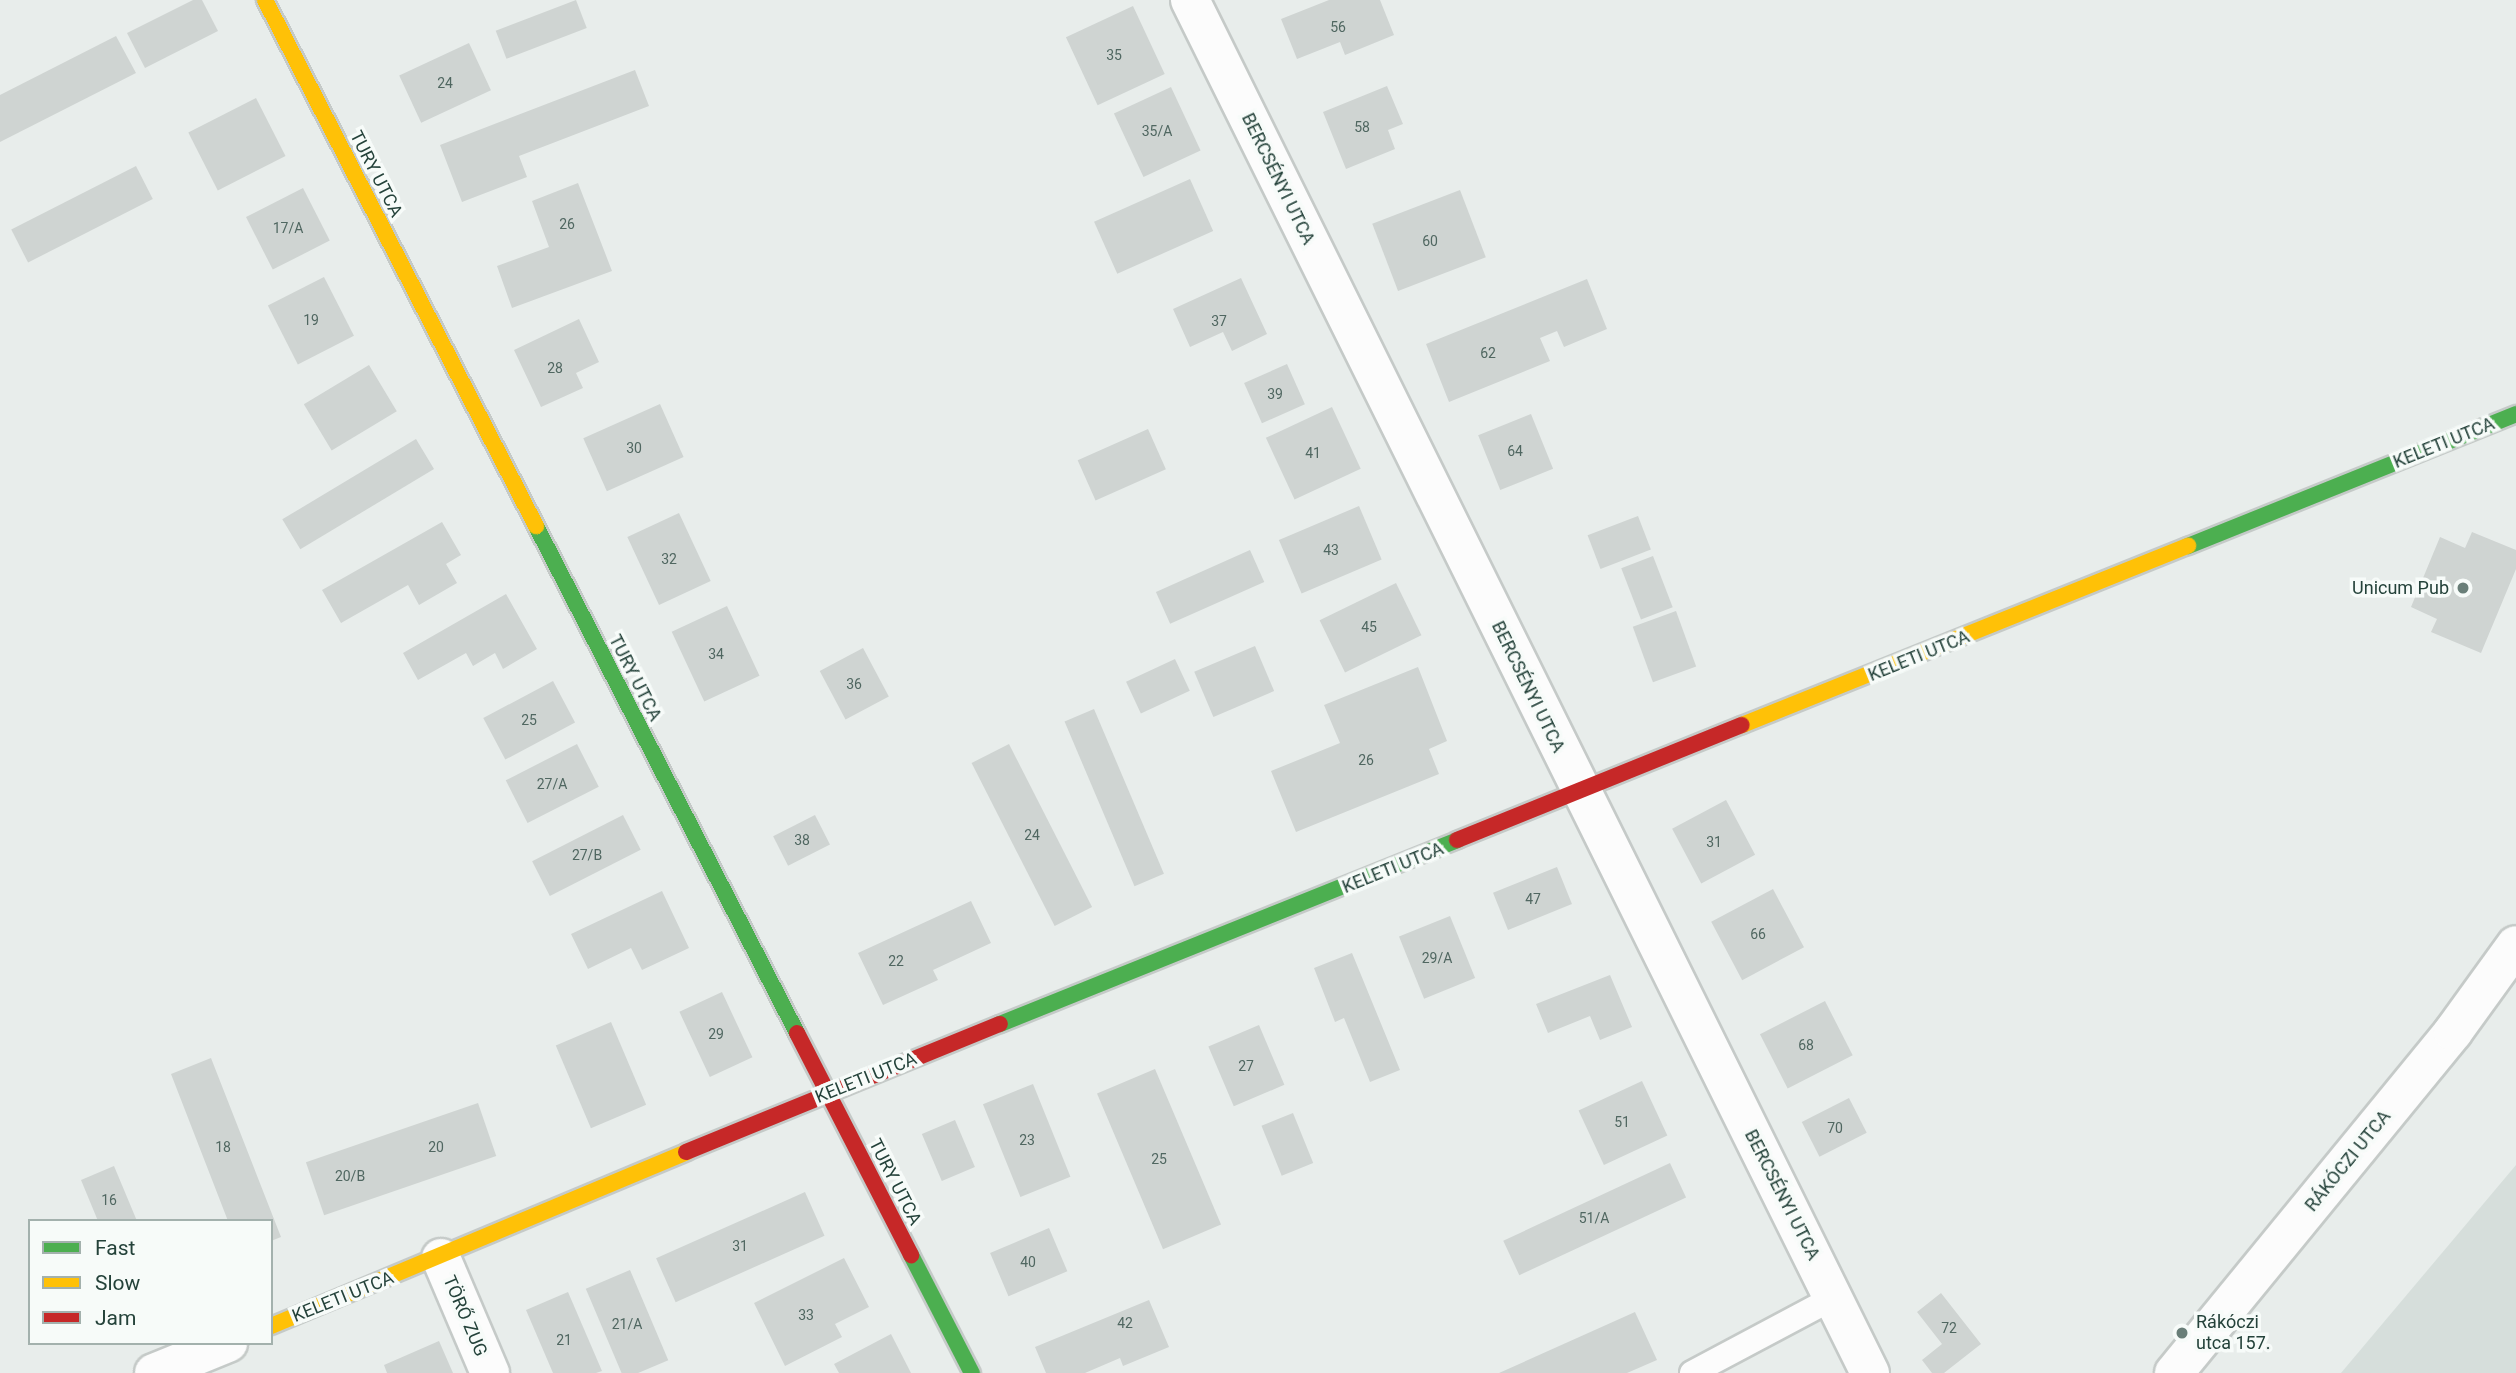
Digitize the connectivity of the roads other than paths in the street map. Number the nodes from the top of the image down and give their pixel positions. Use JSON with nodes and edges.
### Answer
{"nodes":[{"id":1,"x":265,"y":0,"type":"edge"},
{"id":2,"x":1190,"y":0,"type":"edge"},
{"id":3,"x":2516,"y":414,"type":"edge"},
{"id":4,"x":1580,"y":794,"type":"junction"},
{"id":5,"x":2513,"y":952,"type":"edge"},
{"id":6,"x":827,"y":1093,"type":"junction"},
{"id":7,"x":441,"y":1258,"type":"junction"},
{"id":8,"x":1833,"y":1298,"type":"junction"},
{"id":9,"x":273,"y":1325,"type":"edge"},
{"id":10,"x":223,"y":1345,"type":"edge"},
{"id":11,"x":1734,"y":1352,"type":"junction"},
{"id":12,"x":154,"y":1373,"type":"edge"},
{"id":13,"x":490,"y":1373,"type":"edge"},
{"id":14,"x":972,"y":1373,"type":"edge"},
{"id":15,"x":1692,"y":1373,"type":"edge"},
{"id":16,"x":1718,"y":1373,"type":"edge"},
{"id":17,"x":1870,"y":1373,"type":"edge"},
{"id":18,"x":2174,"y":1373,"type":"edge"}],
"edges":[{"from":1,"to":6,"type":"street","name":"TURY UTCA"},
{"from":2,"to":4,"type":"street","name":"BERCSÉNYI UTCA"},
{"from":3,"to":4,"type":"street","name":"KELETI UTCA"},
{"from":4,"to":6,"type":"street","name":"KELETI UTCA"},
{"from":4,"to":8,"type":"street","name":"BERCSÉNYI UTCA"},
{"from":5,"to":18,"type":"street","name":"RÁKÓCZI UTCA"},
{"from":6,"to":7,"type":"street","name":"KELETI UTCA"},
{"from":6,"to":14,"type":"street","name":"TURY UTCA"},
{"from":7,"to":9,"type":"street","name":"KELETI UTCA"},
{"from":7,"to":13,"type":"street","name":"TÖRŐ ZUG"},
{"from":8,"to":11,"type":"lane"},
{"from":8,"to":17,"type":"street","name":"BERCSÉNYI UTCA"},
{"from":10,"to":12,"type":"street"},
{"from":11,"to":15,"type":"lane"},
{"from":11,"to":16,"type":"lane"}]}
